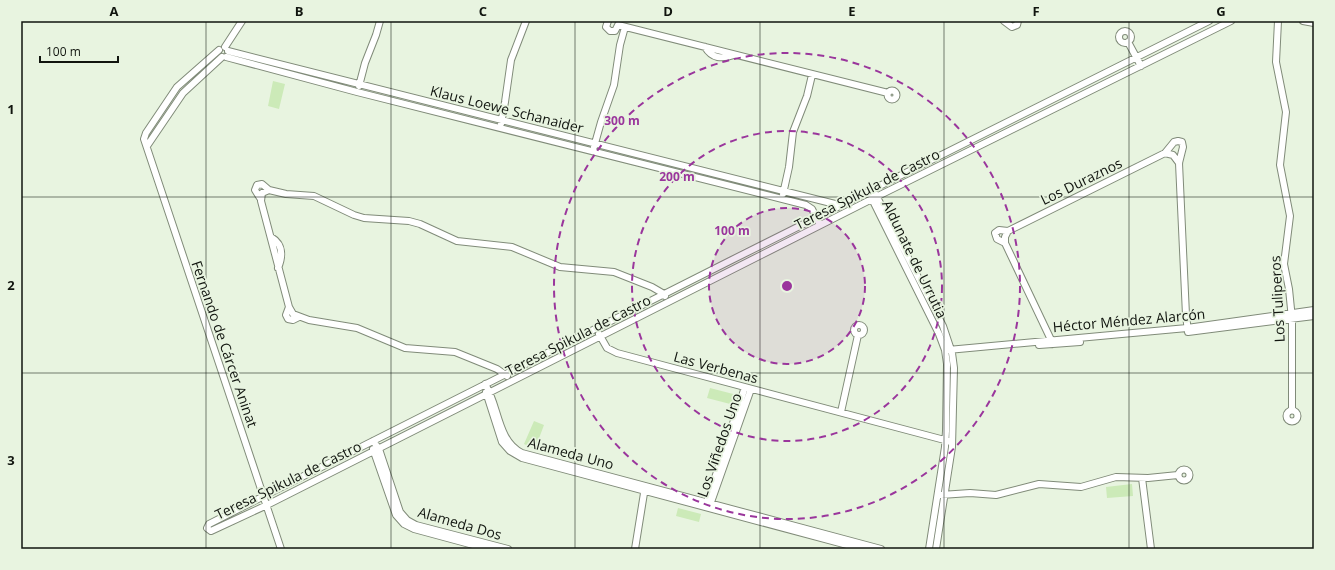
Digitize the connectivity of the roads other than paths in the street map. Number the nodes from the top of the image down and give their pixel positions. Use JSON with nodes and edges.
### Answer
{"nodes":[{"id":1,"x":242,"y":21,"type":"edge"},
{"id":2,"x":380,"y":21,"type":"edge"},
{"id":3,"x":526,"y":21,"type":"edge"},
{"id":4,"x":608,"y":21,"type":"edge"},
{"id":5,"x":1004,"y":21,"type":"edge"},
{"id":6,"x":1018,"y":21,"type":"edge"},
{"id":7,"x":1209,"y":21,"type":"edge"},
{"id":8,"x":1231,"y":21,"type":"edge"},
{"id":9,"x":1278,"y":21,"type":"edge"},
{"id":10,"x":1303,"y":21,"type":"edge"},
{"id":11,"x":1314,"y":23,"type":"edge"},
{"id":12,"x":620,"y":24,"type":"edge"},
{"id":13,"x":1128,"y":42,"type":"dead end"},
{"id":14,"x":224,"y":52,"type":"junction"},
{"id":15,"x":1136,"y":57,"type":"junction"},
{"id":16,"x":1141,"y":66,"type":"junction"},
{"id":17,"x":812,"y":74,"type":"junction"},
{"id":18,"x":359,"y":84,"type":"junction"},
{"id":19,"x":357,"y":92,"type":"junction"},
{"id":20,"x":888,"y":93,"type":"dead end"},
{"id":21,"x":1026,"y":112,"type":"junction"},
{"id":22,"x":502,"y":120,"type":"junction"},
{"id":23,"x":1030,"y":121,"type":"junction"},
{"id":24,"x":500,"y":128,"type":"junction"},
{"id":25,"x":595,"y":144,"type":"junction"},
{"id":26,"x":593,"y":151,"type":"junction"},
{"id":27,"x":1165,"y":153,"type":"junction"},
{"id":28,"x":1179,"y":163,"type":"junction"},
{"id":29,"x":269,"y":190,"type":"junction"},
{"id":30,"x":870,"y":190,"type":"junction"},
{"id":31,"x":784,"y":191,"type":"junction"},
{"id":32,"x":260,"y":198,"type":"junction"},
{"id":33,"x":875,"y":198,"type":"junction"},
{"id":34,"x":782,"y":199,"type":"junction"},
{"id":35,"x":839,"y":205,"type":"junction"},
{"id":36,"x":844,"y":214,"type":"junction"},
{"id":37,"x":816,"y":217,"type":"junction"},
{"id":38,"x":820,"y":225,"type":"junction"},
{"id":39,"x":1008,"y":231,"type":"junction"},
{"id":40,"x":1005,"y":243,"type":"junction"},
{"id":41,"x":664,"y":294,"type":"junction"},
{"id":42,"x":669,"y":302,"type":"junction"},
{"id":43,"x":1314,"y":310,"type":"edge"},
{"id":44,"x":1314,"y":316,"type":"edge"},
{"id":45,"x":1291,"y":317,"type":"junction"},
{"id":46,"x":596,"y":329,"type":"junction"},
{"id":47,"x":1187,"y":330,"type":"junction"},
{"id":48,"x":858,"y":335,"type":"dead end"},
{"id":49,"x":600,"y":337,"type":"junction"},
{"id":50,"x":1052,"y":342,"type":"junction"},
{"id":51,"x":949,"y":351,"type":"junction"},
{"id":52,"x":505,"y":374,"type":"junction"},
{"id":53,"x":511,"y":382,"type":"junction"},
{"id":54,"x":485,"y":384,"type":"junction"},
{"id":55,"x":748,"y":388,"type":"junction"},
{"id":56,"x":488,"y":394,"type":"junction"},
{"id":57,"x":1292,"y":410,"type":"dead end"},
{"id":58,"x":840,"y":412,"type":"junction"},
{"id":59,"x":945,"y":440,"type":"junction"},
{"id":60,"x":373,"y":441,"type":"junction"},
{"id":61,"x":952,"y":442,"type":"junction"},
{"id":62,"x":376,"y":450,"type":"junction"},
{"id":63,"x":1178,"y":475,"type":"dead end"},
{"id":64,"x":1142,"y":478,"type":"junction"},
{"id":65,"x":645,"y":488,"type":"junction"},
{"id":66,"x":940,"y":495,"type":"junction"},
{"id":67,"x":264,"y":496,"type":"junction"},
{"id":68,"x":267,"y":505,"type":"junction"},
{"id":69,"x":708,"y":505,"type":"junction"},
{"id":70,"x":281,"y":549,"type":"edge"},
{"id":71,"x":488,"y":549,"type":"edge"},
{"id":72,"x":508,"y":549,"type":"edge"},
{"id":73,"x":635,"y":549,"type":"edge"},
{"id":74,"x":862,"y":549,"type":"edge"},
{"id":75,"x":881,"y":549,"type":"edge"},
{"id":76,"x":929,"y":549,"type":"edge"},
{"id":77,"x":936,"y":549,"type":"edge"},
{"id":78,"x":1151,"y":549,"type":"edge"}],
"edges":[{"from":1,"to":14,"type":"street"},
{"from":2,"to":18,"type":"street"},
{"from":3,"to":22,"type":"street"},
{"from":4,"to":12,"type":"street"},
{"from":5,"to":6,"type":"street"},
{"from":7,"to":15,"type":"street","name":"Teresa Spikula de Castro"},
{"from":8,"to":16,"type":"street","name":"Teresa Spikula de Castro"},
{"from":9,"to":45,"type":"street","name":"Los Tuliperos"},
{"from":10,"to":11,"type":"street"},
{"from":12,"to":17,"type":"street"},
{"from":12,"to":25,"type":"street"},
{"from":13,"to":15,"type":"street"},
{"from":14,"to":18,"type":"street","name":"Klaus Loewe Schanaider"},
{"from":14,"to":19,"type":"street","name":"Klaus Loewe Schanaider"},
{"from":14,"to":67,"type":"street","name":"Fernando de Cárcer Aninat"},
{"from":15,"to":16,"type":"street"},
{"from":15,"to":21,"type":"street","name":"Teresa Spikula de Castro"},
{"from":16,"to":23,"type":"street","name":"Teresa Spikula de Castro"},
{"from":17,"to":20,"type":"street"},
{"from":17,"to":31,"type":"street"},
{"from":18,"to":19,"type":"street"},
{"from":18,"to":22,"type":"street","name":"Klaus Loewe Schanaider"},
{"from":19,"to":24,"type":"street","name":"Klaus Loewe Schanaider"},
{"from":21,"to":23,"type":"street"},
{"from":21,"to":30,"type":"street","name":"Teresa Spikula de Castro"},
{"from":22,"to":24,"type":"street"},
{"from":22,"to":25,"type":"street","name":"Klaus Loewe Schanaider"},
{"from":23,"to":33,"type":"street","name":"Teresa Spikula de Castro"},
{"from":24,"to":26,"type":"street","name":"Klaus Loewe Schanaider"},
{"from":25,"to":26,"type":"street"},
{"from":25,"to":31,"type":"street","name":"Klaus Loewe Schanaider"},
{"from":26,"to":34,"type":"street","name":"Klaus Loewe Schanaider"},
{"from":27,"to":28,"type":"street"},
{"from":27,"to":28,"type":"street","name":"Los Duraznos"},
{"from":27,"to":39,"type":"street","name":"Los Duraznos"},
{"from":28,"to":47,"type":"street","name":"Los Duraznos"},
{"from":29,"to":32,"type":"street"},
{"from":29,"to":32,"type":"street"},
{"from":29,"to":41,"type":"street"},
{"from":30,"to":33,"type":"street","name":"Aldunate de Urrutia"},
{"from":30,"to":35,"type":"street","name":"Teresa Spikula de Castro"},
{"from":31,"to":34,"type":"street"},
{"from":31,"to":35,"type":"street","name":"Klaus Loewe Schanaider"},
{"from":32,"to":52,"type":"street"},
{"from":33,"to":36,"type":"street","name":"Teresa Spikula de Castro"},
{"from":33,"to":51,"type":"street","name":"Aldunate de Urrutia"},
{"from":34,"to":37,"type":"street","name":"Klaus Loewe Schanaider"},
{"from":35,"to":36,"type":"street"},
{"from":35,"to":37,"type":"street","name":"Teresa Spikula de Castro"},
{"from":36,"to":38,"type":"street","name":"Teresa Spikula de Castro"},
{"from":37,"to":38,"type":"street","name":"Klaus Loewe Schanaider"},
{"from":37,"to":41,"type":"street","name":"Teresa Spikula de Castro"},
{"from":38,"to":42,"type":"street","name":"Teresa Spikula de Castro"},
{"from":39,"to":40,"type":"street"},
{"from":39,"to":40,"type":"street","name":"Los Duraznos"},
{"from":40,"to":50,"type":"street","name":"Los Duraznos"},
{"from":41,"to":42,"type":"street"},
{"from":41,"to":46,"type":"street","name":"Teresa Spikula de Castro"},
{"from":42,"to":49,"type":"street","name":"Teresa Spikula de Castro"},
{"from":43,"to":45,"type":"street","name":"Héctor Méndez Alarcón"},
{"from":44,"to":45,"type":"street","name":"Héctor Méndez Alarcón"},
{"from":45,"to":47,"type":"street","name":"Héctor Méndez Alarcón"},
{"from":45,"to":57,"type":"street","name":"Los Tuliperos"},
{"from":46,"to":49,"type":"street","name":"Las Verbenas"},
{"from":46,"to":52,"type":"street","name":"Teresa Spikula de Castro"},
{"from":47,"to":50,"type":"street","name":"Héctor Méndez Alarcón"},
{"from":48,"to":58,"type":"street"},
{"from":49,"to":53,"type":"street","name":"Teresa Spikula de Castro"},
{"from":49,"to":55,"type":"street","name":"Las Verbenas"},
{"from":50,"to":51,"type":"street","name":"Héctor Méndez Alarcón"},
{"from":51,"to":59,"type":"street","name":"Aldunate de Urrutia"},
{"from":51,"to":61,"type":"street","name":"Aldunate de Urrutia"},
{"from":52,"to":53,"type":"street"},
{"from":52,"to":54,"type":"street","name":"Teresa Spikula de Castro"},
{"from":53,"to":56,"type":"street","name":"Teresa Spikula de Castro"},
{"from":54,"to":56,"type":"street","name":"Alameda Uno"},
{"from":54,"to":60,"type":"street","name":"Teresa Spikula de Castro"},
{"from":55,"to":58,"type":"street","name":"Las Verbenas"},
{"from":55,"to":69,"type":"street","name":"Los Viñedos Uno"},
{"from":56,"to":62,"type":"street","name":"Teresa Spikula de Castro"},
{"from":56,"to":65,"type":"street","name":"Alameda Uno"},
{"from":58,"to":59,"type":"street","name":"Las Verbenas"},
{"from":59,"to":61,"type":"street","name":"Las Verbenas"},
{"from":59,"to":66,"type":"street","name":"Aldunate de Urrutia"},
{"from":60,"to":62,"type":"street","name":"Alameda Dos"},
{"from":60,"to":67,"type":"street","name":"Teresa Spikula de Castro"},
{"from":61,"to":66,"type":"street","name":"Aldunate de Urrutia"},
{"from":62,"to":68,"type":"street","name":"Teresa Spikula de Castro"},
{"from":62,"to":71,"type":"street","name":"Alameda Dos"},
{"from":62,"to":72,"type":"street","name":"Alameda Dos"},
{"from":63,"to":64,"type":"street"},
{"from":64,"to":66,"type":"street"},
{"from":64,"to":78,"type":"street"},
{"from":65,"to":69,"type":"street","name":"Alameda Uno"},
{"from":65,"to":73,"type":"street"},
{"from":66,"to":76,"type":"street","name":"Aldunate de Urrutia"},
{"from":66,"to":77,"type":"street","name":"Aldunate de Urrutia"},
{"from":67,"to":68,"type":"street","name":"Fernando de Cárcer Aninat"},
{"from":67,"to":68,"type":"street","name":"Teresa Spikula de Castro"},
{"from":68,"to":70,"type":"street","name":"Fernando de Cárcer Aninat"},
{"from":69,"to":74,"type":"street","name":"Alameda Uno"},
{"from":69,"to":75,"type":"street","name":"Alameda Uno"}]}
